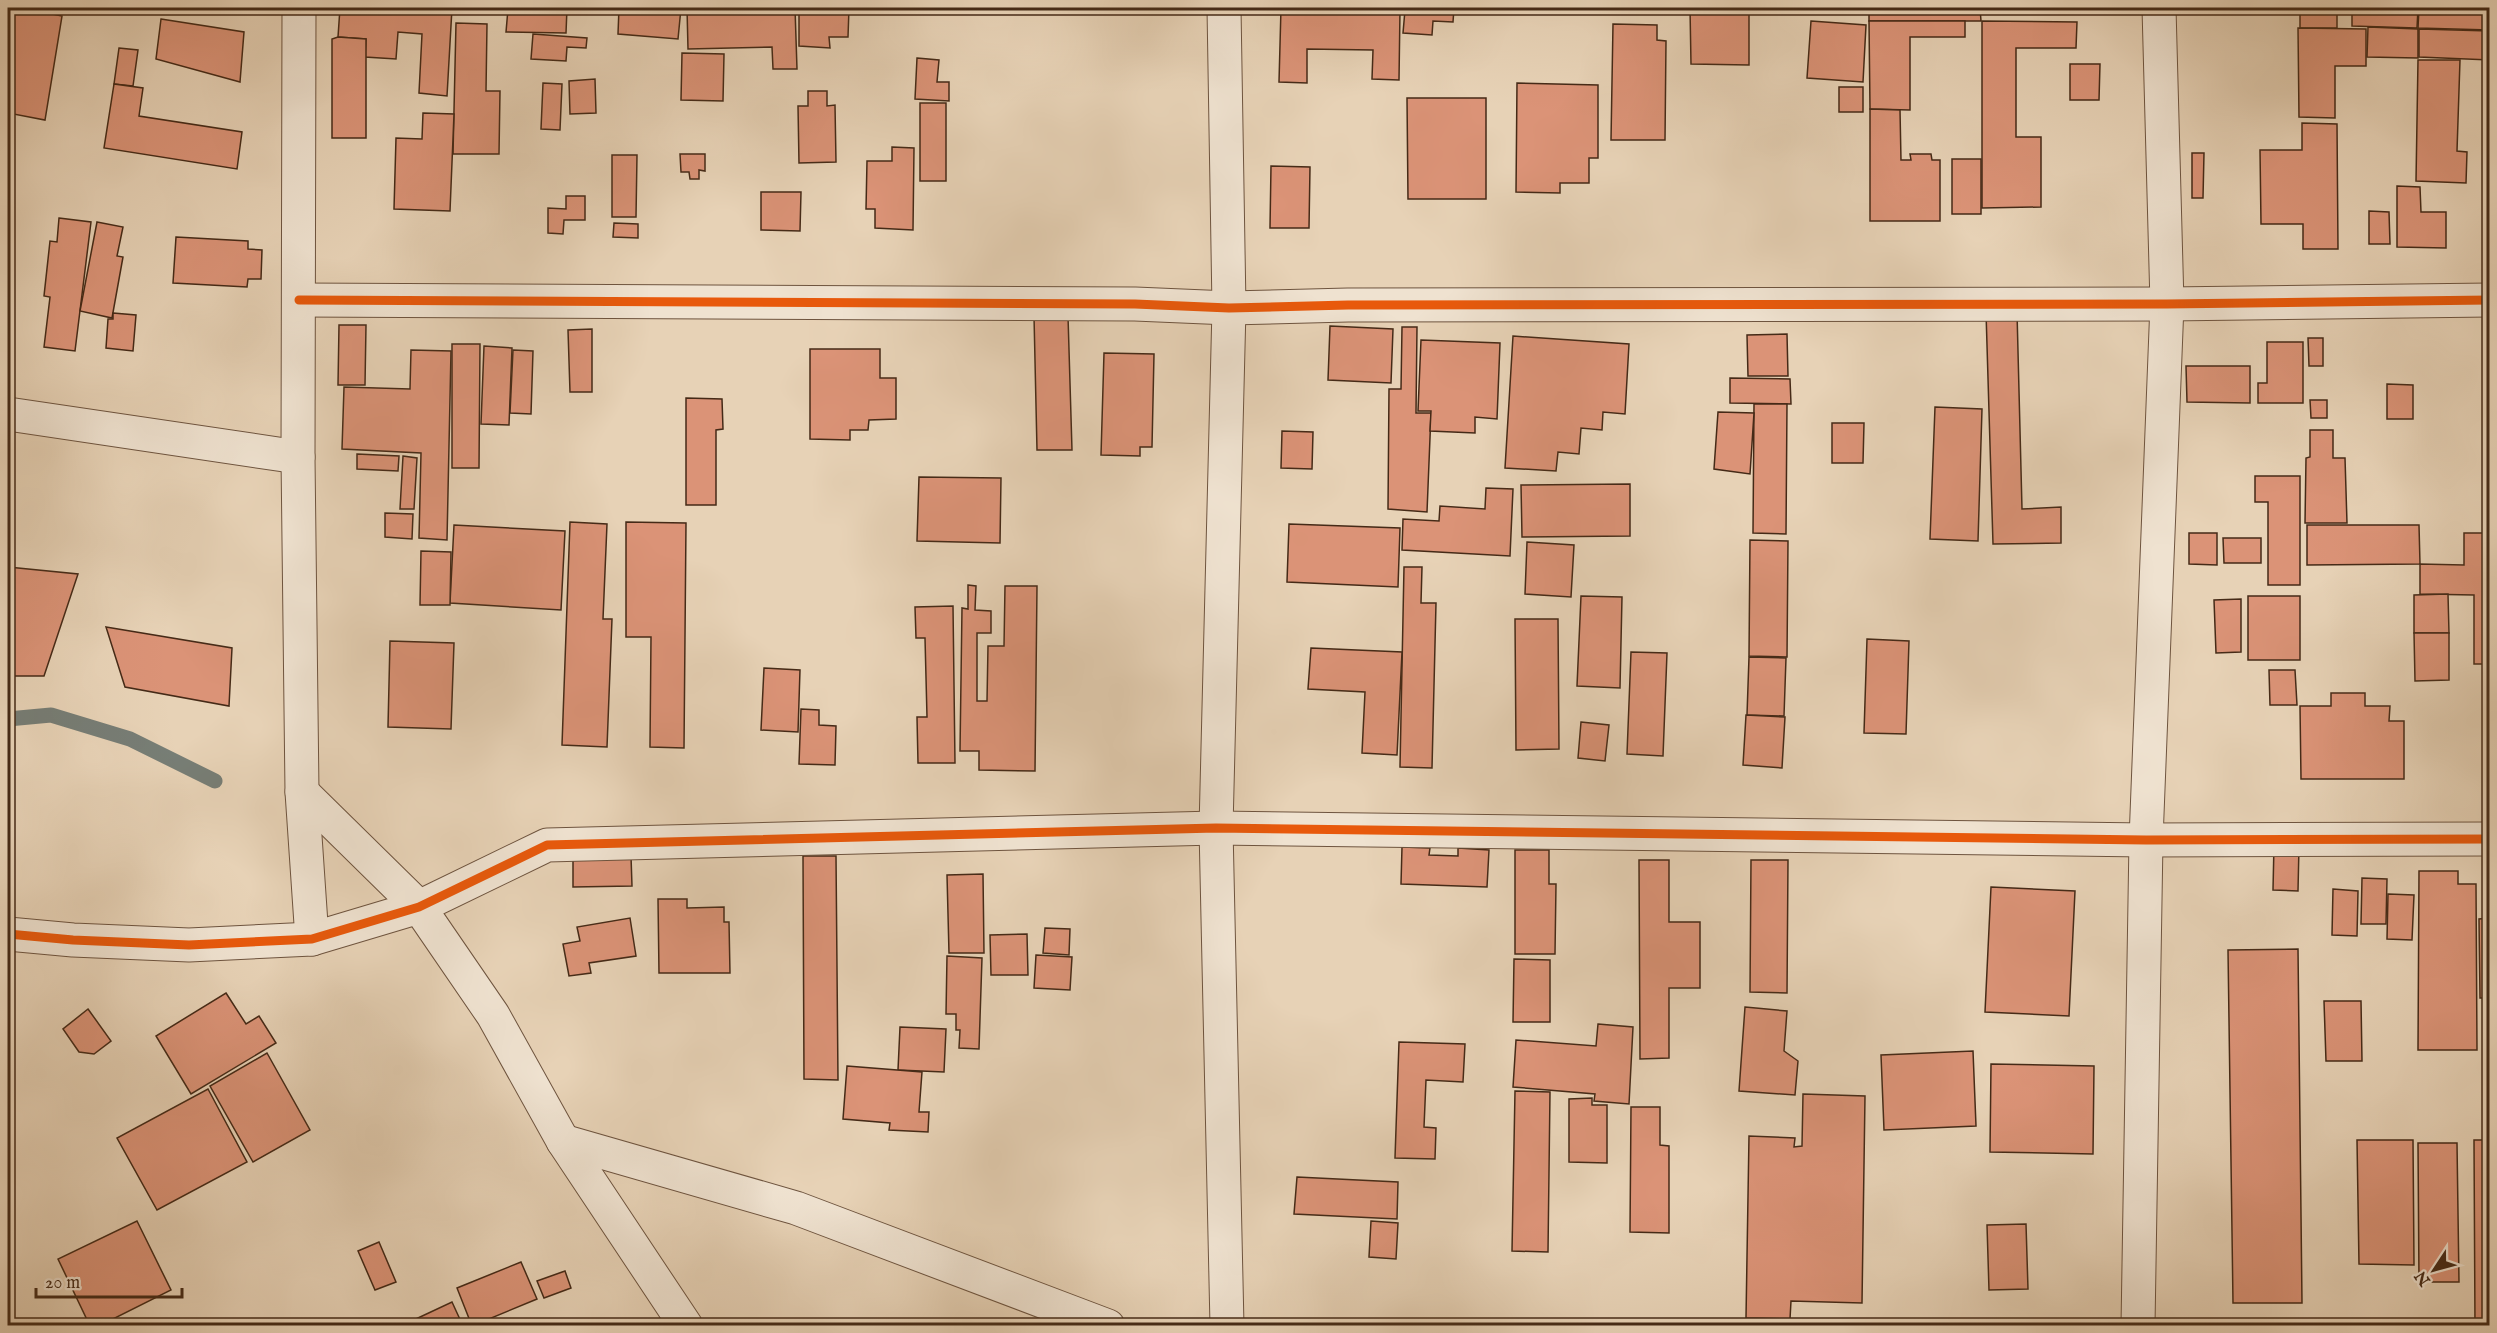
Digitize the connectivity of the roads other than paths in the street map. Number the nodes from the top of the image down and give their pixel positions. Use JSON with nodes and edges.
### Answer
{"nodes":[{"id":1,"x":299,"y":8,"type":"edge"},
{"id":2,"x":1224,"y":8,"type":"edge"},
{"id":3,"x":2159,"y":8,"type":"edge"},
{"id":4,"x":299,"y":300,"type":"junction"},
{"id":5,"x":2490,"y":300,"type":"edge"},
{"id":6,"x":2167,"y":304,"type":"junction"},
{"id":7,"x":1229,"y":308,"type":"junction"},
{"id":8,"x":8,"y":414,"type":"edge"},
{"id":9,"x":298,"y":457,"type":"junction"},
{"id":10,"x":302,"y":792,"type":"junction"},
{"id":11,"x":1216,"y":828,"type":"junction"},
{"id":12,"x":2490,"y":839,"type":"edge"},
{"id":13,"x":2146,"y":840,"type":"junction"},
{"id":14,"x":419,"y":907,"type":"junction"},
{"id":15,"x":8,"y":934,"type":"edge"},
{"id":16,"x":312,"y":939,"type":"junction"},
{"id":17,"x":563,"y":1140,"type":"junction"},
{"id":18,"x":686,"y":1326,"type":"edge"},
{"id":19,"x":1108,"y":1326,"type":"edge"},
{"id":20,"x":1227,"y":1326,"type":"edge"},
{"id":21,"x":2139,"y":1326,"type":"edge"}],
"edges":[{"from":1,"to":4,"type":"street"},
{"from":2,"to":7,"type":"street"},
{"from":3,"to":6,"type":"street"},
{"from":4,"to":7,"type":"street"},
{"from":4,"to":9,"type":"street"},
{"from":5,"to":6,"type":"street"},
{"from":6,"to":7,"type":"street"},
{"from":6,"to":13,"type":"street"},
{"from":7,"to":11,"type":"street"},
{"from":8,"to":9,"type":"street"},
{"from":9,"to":10,"type":"street"},
{"from":10,"to":14,"type":"street"},
{"from":10,"to":16,"type":"street"},
{"from":11,"to":13,"type":"street"},
{"from":11,"to":14,"type":"street"},
{"from":11,"to":20,"type":"street"},
{"from":12,"to":13,"type":"street"},
{"from":13,"to":21,"type":"street"},
{"from":14,"to":16,"type":"street"},
{"from":14,"to":17,"type":"street"},
{"from":15,"to":16,"type":"street"},
{"from":17,"to":18,"type":"street"},
{"from":17,"to":19,"type":"street"}]}
